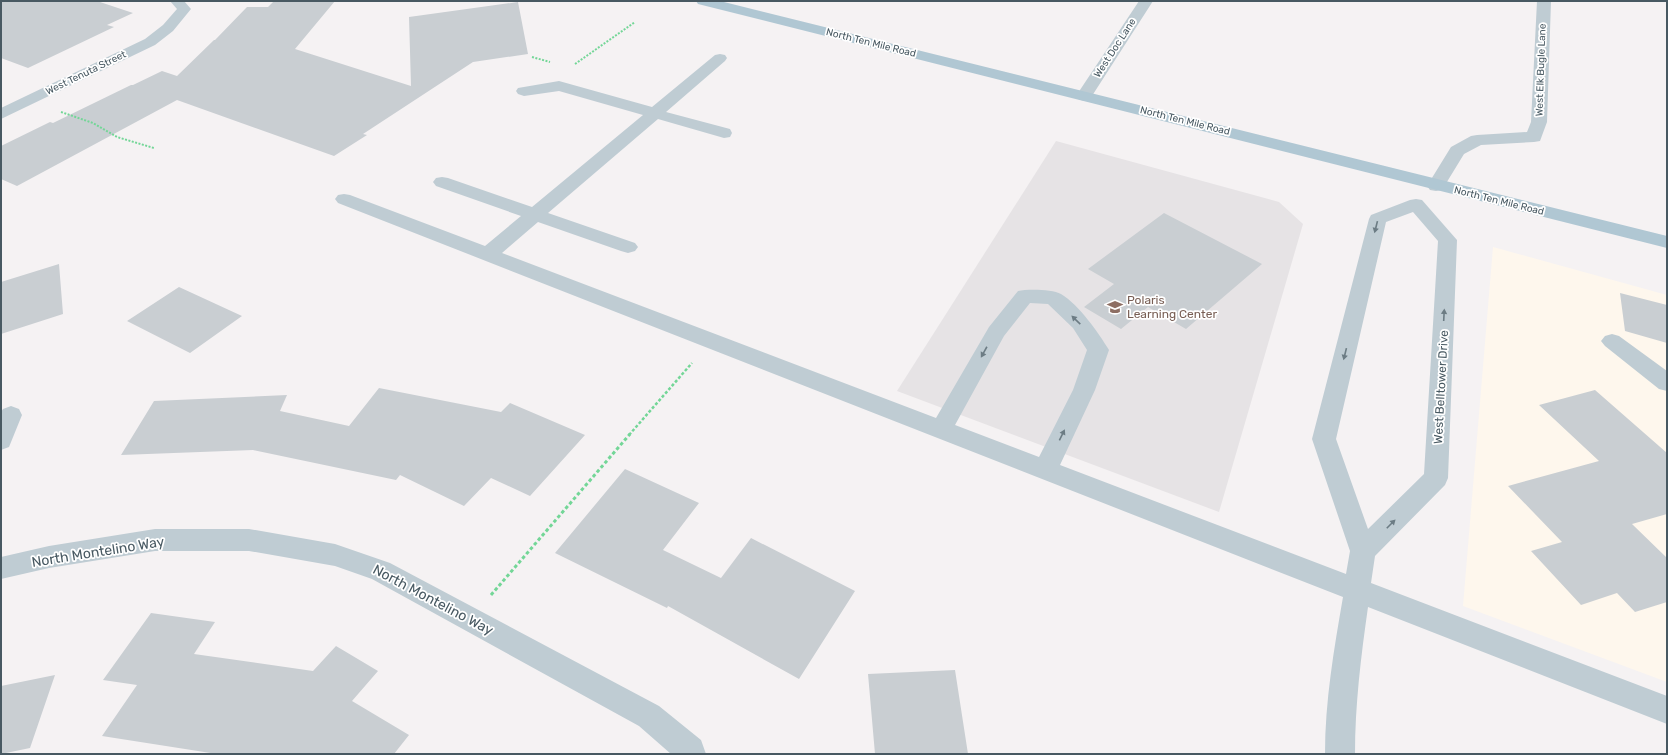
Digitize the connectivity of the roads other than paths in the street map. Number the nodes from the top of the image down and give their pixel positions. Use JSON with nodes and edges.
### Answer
{"nodes":[{"id":1,"x":177,"y":1,"type":"edge"},
{"id":2,"x":703,"y":1,"type":"edge"},
{"id":3,"x":1146,"y":1,"type":"edge"},
{"id":4,"x":1544,"y":1,"type":"edge"},
{"id":5,"x":720,"y":58,"type":"dead end"},
{"id":6,"x":524,"y":91,"type":"dead end"},
{"id":7,"x":1084,"y":96,"type":"junction"},
{"id":8,"x":655,"y":113,"type":"junction"},
{"id":9,"x":1,"y":114,"type":"edge"},
{"id":10,"x":724,"y":133,"type":"dead end"},
{"id":11,"x":1419,"y":181,"type":"junction"},
{"id":12,"x":442,"y":182,"type":"dead end"},
{"id":13,"x":1436,"y":186,"type":"junction"},
{"id":14,"x":344,"y":199,"type":"dead end"},
{"id":15,"x":1416,"y":204,"type":"junction"},
{"id":16,"x":535,"y":214,"type":"junction"},
{"id":17,"x":1667,"y":242,"type":"edge"},
{"id":18,"x":628,"y":247,"type":"dead end"},
{"id":19,"x":488,"y":254,"type":"junction"},
{"id":20,"x":1612,"y":341,"type":"dead end"},
{"id":21,"x":1667,"y":383,"type":"edge"},
{"id":22,"x":11,"y":415,"type":"dead end"},
{"id":23,"x":941,"y":430,"type":"junction"},
{"id":24,"x":1,"y":441,"type":"edge"},
{"id":25,"x":1045,"y":470,"type":"junction"},
{"id":26,"x":1363,"y":551,"type":"junction"},
{"id":27,"x":1,"y":568,"type":"edge"},
{"id":28,"x":1357,"y":591,"type":"junction"},
{"id":29,"x":1667,"y":710,"type":"edge"},
{"id":30,"x":691,"y":754,"type":"edge"},
{"id":31,"x":1340,"y":754,"type":"edge"}],
"edges":[{"from":1,"to":9,"type":"street","name":"West Tenuta Street"},
{"from":2,"to":7,"type":"main road","name":"North Ten Mile Road"},
{"from":3,"to":7,"type":"street","name":"West Doc Lane"},
{"from":4,"to":13,"type":"street","name":"West Elk Bugle Lane"},
{"from":5,"to":8,"type":"street"},
{"from":6,"to":8,"type":"street"},
{"from":7,"to":11,"type":"main road","name":"North Ten Mile Road"},
{"from":8,"to":10,"type":"street"},
{"from":8,"to":16,"type":"street"},
{"from":11,"to":13,"type":"main road","name":"North Ten Mile Road"},
{"from":11,"to":15,"type":"street"},
{"from":12,"to":16,"type":"street"},
{"from":13,"to":17,"type":"main road","name":"North Ten Mile Road"},
{"from":14,"to":19,"type":"street"},
{"from":15,"to":26,"type":"street","one_way":true},
{"from":26,"to":15,"type":"street","name":"West Belltower Drive","one_way":true},
{"from":16,"to":18,"type":"street"},
{"from":16,"to":19,"type":"street"},
{"from":19,"to":23,"type":"street"},
{"from":20,"to":21,"type":"street"},
{"from":22,"to":24,"type":"street"},
{"from":23,"to":25,"type":"street"},
{"from":25,"to":23,"type":"street","one_way":true},
{"from":25,"to":28,"type":"street"},
{"from":26,"to":28,"type":"street"},
{"from":27,"to":30,"type":"street","name":"North Montelino Way"},
{"from":28,"to":29,"type":"street"},
{"from":28,"to":31,"type":"street"}]}
